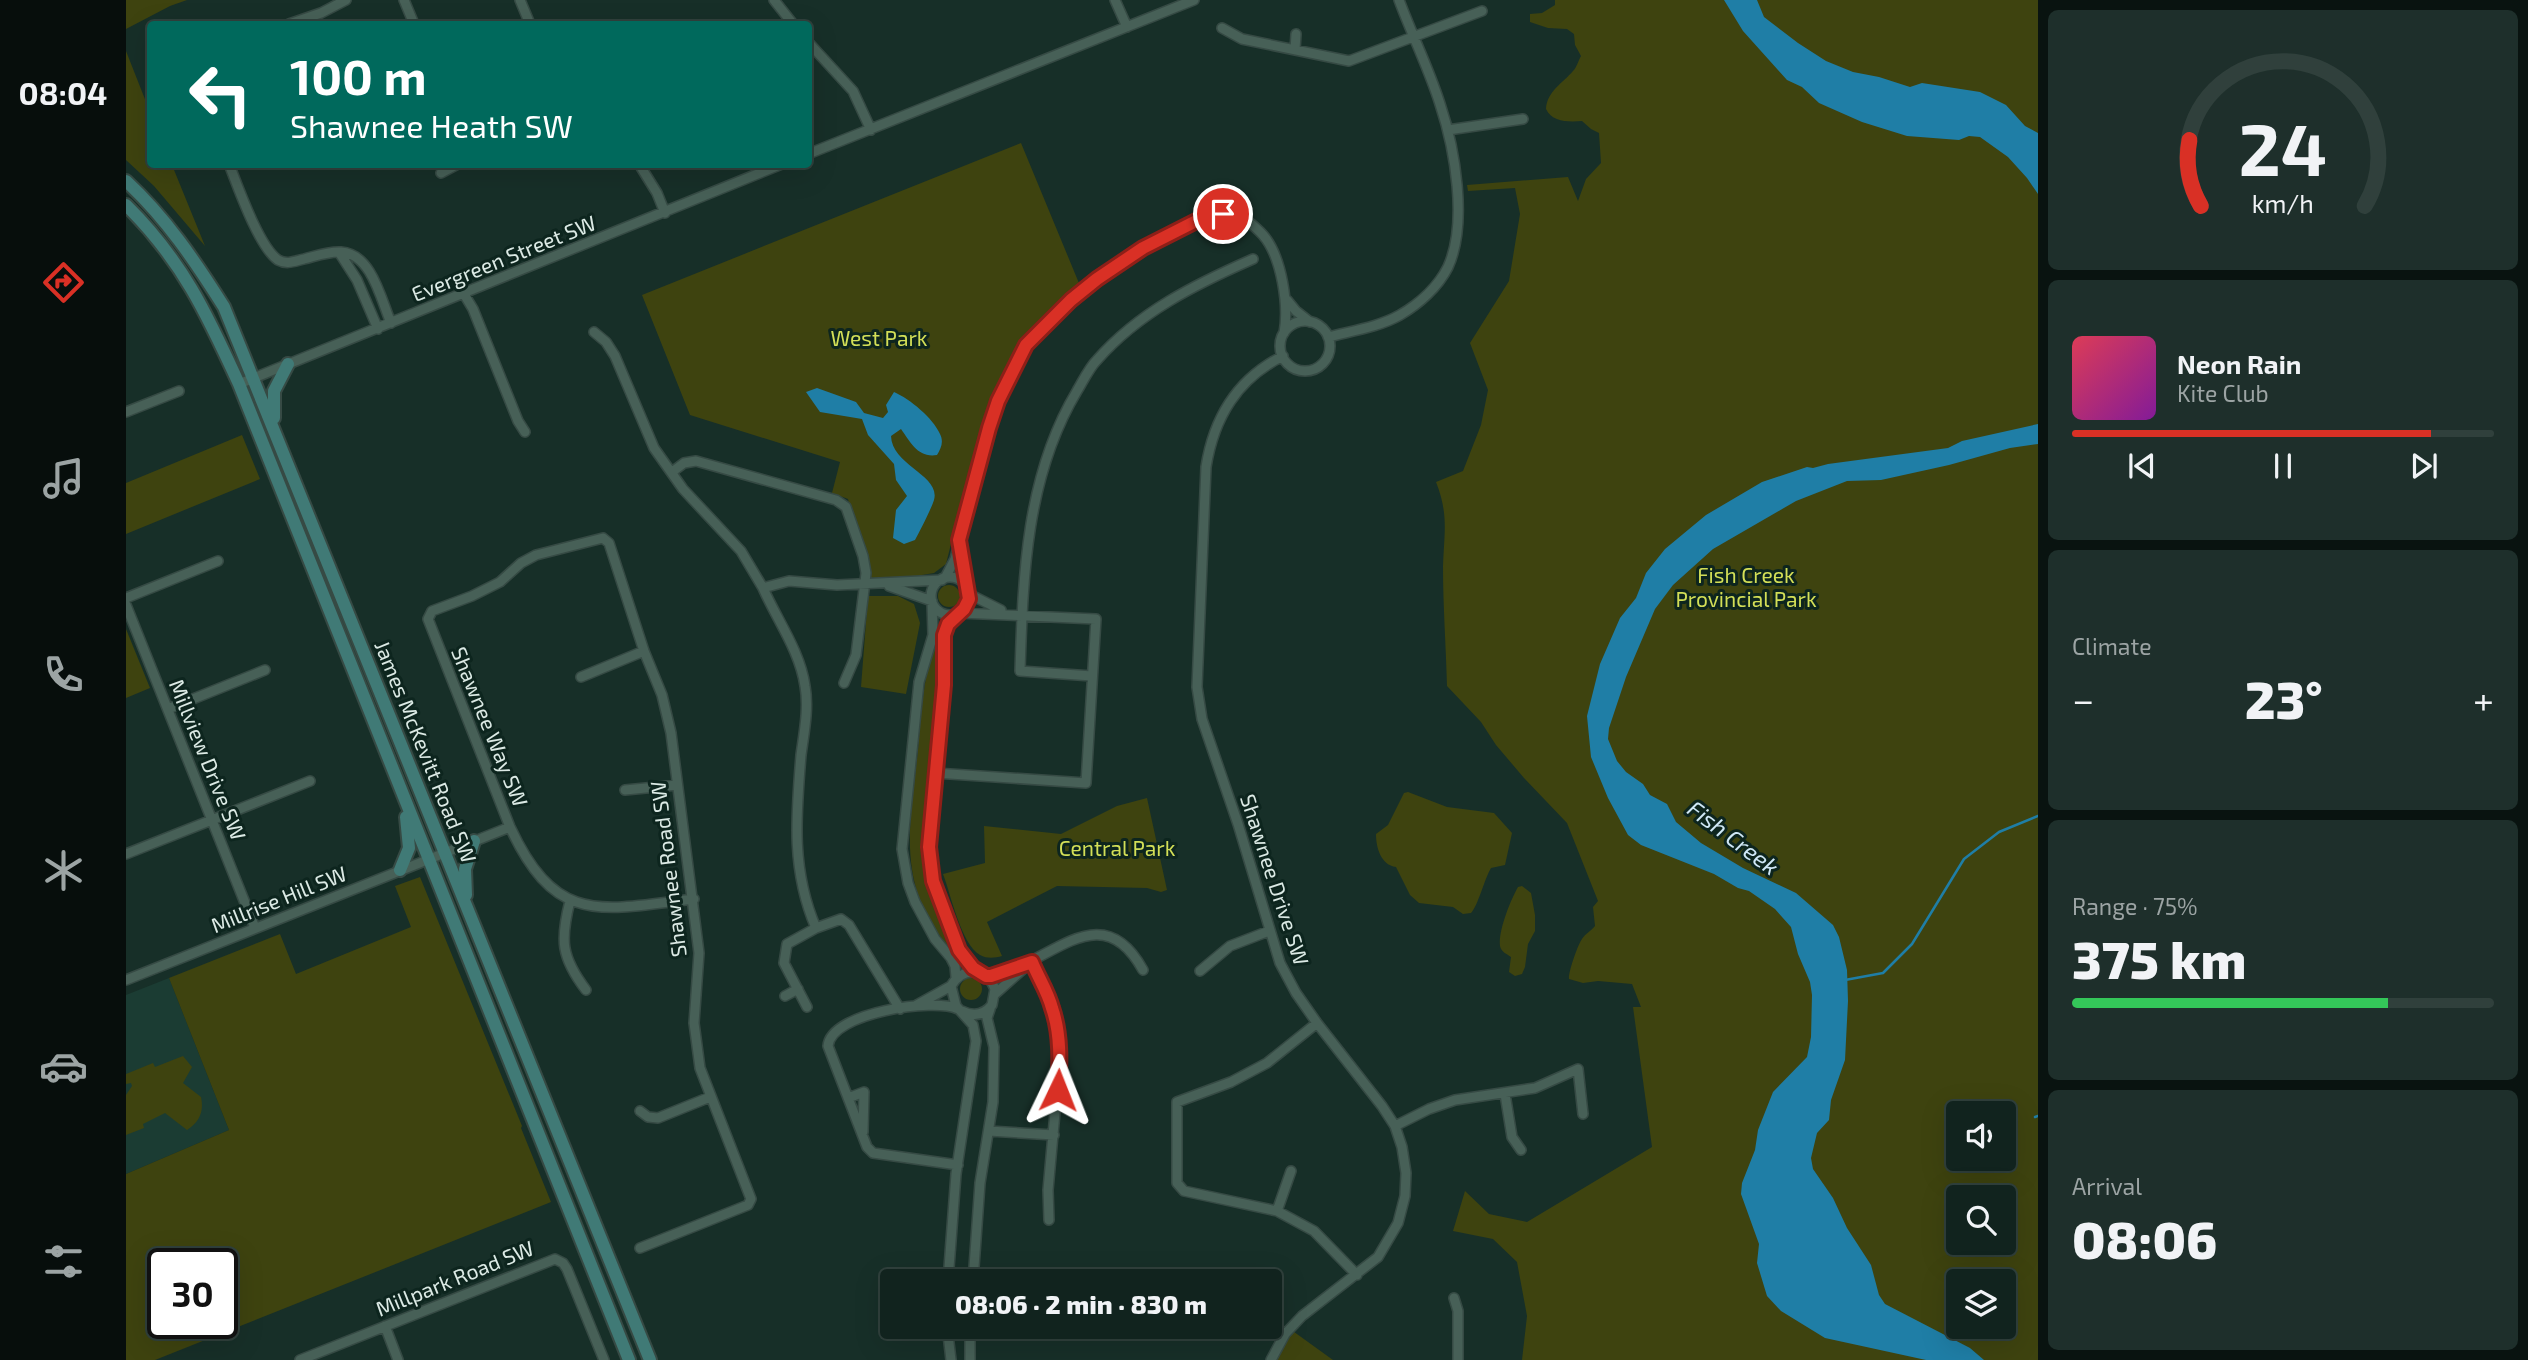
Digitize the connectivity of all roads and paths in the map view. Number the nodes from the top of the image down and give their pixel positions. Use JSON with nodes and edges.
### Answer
{"nodes":[{"id":1,"x":346,"y":0,"type":"edge"},
{"id":2,"x":404,"y":0,"type":"edge"},
{"id":3,"x":520,"y":0,"type":"edge"},
{"id":4,"x":774,"y":0,"type":"edge"},
{"id":5,"x":1115,"y":0,"type":"edge"},
{"id":6,"x":1194,"y":0,"type":"edge"},
{"id":7,"x":1399,"y":0,"type":"edge"},
{"id":8,"x":1482,"y":11,"type":"dead end"},
{"id":9,"x":298,"y":21,"type":"edge"},
{"id":10,"x":413,"y":21,"type":"edge"},
{"id":11,"x":529,"y":21,"type":"edge"},
{"id":12,"x":791,"y":21,"type":"edge"},
{"id":13,"x":1127,"y":27,"type":"junction"},
{"id":14,"x":1222,"y":28,"type":"dead end"},
{"id":15,"x":1296,"y":34,"type":"dead end"},
{"id":16,"x":1413,"y":37,"type":"junction"},
{"id":17,"x":812,"y":46,"type":"edge"},
{"id":18,"x":1295,"y":50,"type":"junction"},
{"id":19,"x":1523,"y":119,"type":"dead end"},
{"id":20,"x":871,"y":130,"type":"junction"},
{"id":21,"x":1448,"y":130,"type":"junction"},
{"id":22,"x":812,"y":152,"type":"edge"},
{"id":23,"x":231,"y":168,"type":"edge"},
{"id":24,"x":450,"y":168,"type":"edge"},
{"id":25,"x":641,"y":168,"type":"edge"},
{"id":26,"x":772,"y":168,"type":"edge"},
{"id":27,"x":441,"y":173,"type":"dead end"},
{"id":28,"x":126,"y":181,"type":"edge"},
{"id":29,"x":126,"y":205,"type":"edge"},
{"id":30,"x":665,"y":213,"type":"junction"},
{"id":31,"x":339,"y":252,"type":"junction"},
{"id":32,"x":1253,"y":259,"type":"dead end"},
{"id":33,"x":464,"y":294,"type":"junction"},
{"id":34,"x":1287,"y":300,"type":"junction"},
{"id":35,"x":1310,"y":322,"type":"junction"},
{"id":36,"x":391,"y":323,"type":"junction"},
{"id":37,"x":378,"y":329,"type":"junction"},
{"id":38,"x":594,"y":332,"type":"dead end"},
{"id":39,"x":1284,"y":332,"type":"junction"},
{"id":40,"x":1328,"y":337,"type":"junction"},
{"id":41,"x":1283,"y":356,"type":"junction"},
{"id":42,"x":288,"y":364,"type":"junction"},
{"id":43,"x":254,"y":378,"type":"junction"},
{"id":44,"x":239,"y":384,"type":"junction"},
{"id":45,"x":179,"y":391,"type":"dead end"},
{"id":46,"x":126,"y":412,"type":"edge"},
{"id":47,"x":275,"y":432,"type":"junction"},
{"id":48,"x":525,"y":432,"type":"dead end"},
{"id":49,"x":672,"y":472,"type":"junction"},
{"id":50,"x":959,"y":540,"type":"junction"},
{"id":51,"x":606,"y":541,"type":"joint"},
{"id":52,"x":218,"y":561,"type":"dead end"},
{"id":53,"x":943,"y":579,"type":"junction"},
{"id":54,"x":866,"y":584,"type":"junction"},
{"id":55,"x":884,"y":584,"type":"junction"},
{"id":56,"x":764,"y":588,"type":"junction"},
{"id":57,"x":968,"y":591,"type":"junction"},
{"id":58,"x":126,"y":598,"type":"edge"},
{"id":59,"x":932,"y":601,"type":"junction"},
{"id":60,"x":126,"y":605,"type":"edge"},
{"id":61,"x":959,"y":613,"type":"junction"},
{"id":62,"x":1017,"y":614,"type":"junction"},
{"id":63,"x":644,"y":651,"type":"junction"},
{"id":64,"x":265,"y":670,"type":"dead end"},
{"id":65,"x":1092,"y":676,"type":"junction"},
{"id":66,"x":580,"y":677,"type":"dead end"},
{"id":67,"x":844,"y":683,"type":"dead end"},
{"id":68,"x":167,"y":709,"type":"junction"},
{"id":69,"x":935,"y":773,"type":"junction"},
{"id":70,"x":310,"y":781,"type":"dead end"},
{"id":71,"x":677,"y":785,"type":"junction"},
{"id":72,"x":399,"y":786,"type":"junction"},
{"id":73,"x":625,"y":790,"type":"dead end"},
{"id":74,"x":211,"y":821,"type":"junction"},
{"id":75,"x":510,"y":827,"type":"junction"},
{"id":76,"x":474,"y":841,"type":"junction"},
{"id":77,"x":445,"y":852,"type":"junction"},
{"id":78,"x":126,"y":854,"type":"edge"},
{"id":79,"x":429,"y":859,"type":"junction"},
{"id":80,"x":400,"y":870,"type":"junction"},
{"id":81,"x":694,"y":899,"type":"junction"},
{"id":82,"x":570,"y":901,"type":"junction"},
{"id":83,"x":467,"y":906,"type":"junction"},
{"id":84,"x":255,"y":928,"type":"junction"},
{"id":85,"x":816,"y":928,"type":"junction"},
{"id":86,"x":1269,"y":931,"type":"junction"},
{"id":87,"x":1032,"y":962,"type":"junction"},
{"id":88,"x":1143,"y":970,"type":"dead end"},
{"id":89,"x":1200,"y":971,"type":"dead end"},
{"id":90,"x":984,"y":975,"type":"junction"},
{"id":91,"x":126,"y":980,"type":"edge"},
{"id":92,"x":954,"y":982,"type":"junction"},
{"id":93,"x":798,"y":989,"type":"junction"},
{"id":94,"x":586,"y":990,"type":"dead end"},
{"id":95,"x":785,"y":996,"type":"dead end"},
{"id":96,"x":993,"y":1000,"type":"junction"},
{"id":97,"x":807,"y":1007,"type":"dead end"},
{"id":98,"x":905,"y":1008,"type":"junction"},
{"id":99,"x":961,"y":1011,"type":"junction"},
{"id":100,"x":1317,"y":1023,"type":"junction"},
{"id":101,"x":1505,"y":1094,"type":"junction"},
{"id":102,"x":710,"y":1097,"type":"junction"},
{"id":103,"x":848,"y":1098,"type":"junction"},
{"id":104,"x":640,"y":1111,"type":"dead end"},
{"id":105,"x":1583,"y":1114,"type":"dead end"},
{"id":106,"x":1395,"y":1126,"type":"junction"},
{"id":107,"x":989,"y":1131,"type":"junction"},
{"id":108,"x":863,"y":1135,"type":"junction"},
{"id":109,"x":1054,"y":1135,"type":"junction"},
{"id":110,"x":1521,"y":1150,"type":"dead end"},
{"id":111,"x":958,"y":1165,"type":"junction"},
{"id":112,"x":1291,"y":1171,"type":"dead end"},
{"id":113,"x":1277,"y":1211,"type":"junction"},
{"id":114,"x":1049,"y":1220,"type":"dead end"},
{"id":115,"x":640,"y":1248,"type":"dead end"},
{"id":116,"x":949,"y":1269,"type":"edge"},
{"id":117,"x":974,"y":1269,"type":"edge"},
{"id":118,"x":1357,"y":1275,"type":"junction"},
{"id":119,"x":1454,"y":1298,"type":"dead end"},
{"id":120,"x":385,"y":1326,"type":"junction"},
{"id":121,"x":1282,"y":1332,"type":"edge"},
{"id":122,"x":1285,"y":1334,"type":"junction"},
{"id":123,"x":949,"y":1339,"type":"edge"},
{"id":124,"x":970,"y":1339,"type":"edge"},
{"id":125,"x":300,"y":1360,"type":"edge"},
{"id":126,"x":398,"y":1360,"type":"edge"},
{"id":127,"x":604,"y":1360,"type":"edge"},
{"id":128,"x":629,"y":1360,"type":"edge"},
{"id":129,"x":650,"y":1360,"type":"edge"},
{"id":130,"x":951,"y":1360,"type":"edge"},
{"id":131,"x":970,"y":1360,"type":"edge"},
{"id":132,"x":1271,"y":1360,"type":"edge"},
{"id":133,"x":1458,"y":1360,"type":"edge"}],
"edges":[{"from":1,"to":9,"type":"street"},
{"from":2,"to":10,"type":"street"},
{"from":3,"to":11,"type":"street"},
{"from":4,"to":12,"type":"street"},
{"from":5,"to":13,"type":"street"},
{"from":6,"to":13,"type":"street"},
{"from":7,"to":16,"type":"street"},
{"from":8,"to":16,"type":"street"},
{"from":13,"to":20,"type":"street"},
{"from":14,"to":18,"type":"street"},
{"from":15,"to":18,"type":"street"},
{"from":16,"to":18,"type":"street"},
{"from":16,"to":21,"type":"street"},
{"from":17,"to":20,"type":"street"},
{"from":19,"to":21,"type":"street"},
{"from":20,"to":22,"type":"street"},
{"from":21,"to":40,"type":"street"},
{"from":23,"to":31,"type":"street"},
{"from":24,"to":27,"type":"street"},
{"from":25,"to":30,"type":"street"},
{"from":26,"to":30,"type":"street","name":"Evergreen Street SW"},
{"from":28,"to":43,"type":"main road","name":"James McKevitt Road SW"},
{"from":29,"to":44,"type":"main road","name":"James McKevitt Road SW"},
{"from":30,"to":33,"type":"street","name":"Evergreen Street SW"},
{"from":31,"to":36,"type":"street"},
{"from":31,"to":37,"type":"street"},
{"from":32,"to":62,"type":"street"},
{"from":33,"to":36,"type":"street","name":"Evergreen Street SW"},
{"from":33,"to":48,"type":"street"},
{"from":34,"to":35,"type":"street"},
{"from":34,"to":39,"type":"street"},
{"from":34,"to":50,"type":"street"},
{"from":35,"to":39,"type":"street"},
{"from":35,"to":40,"type":"street"},
{"from":36,"to":37,"type":"street","name":"Evergreen Street SW"},
{"from":37,"to":42,"type":"street","name":"Evergreen Street SW"},
{"from":38,"to":49,"type":"street"},
{"from":39,"to":41,"type":"street"},
{"from":40,"to":41,"type":"street"},
{"from":41,"to":86,"type":"street","name":"Shawnee Drive SW"},
{"from":42,"to":43,"type":"street","name":"Evergreen Street SW"},
{"from":42,"to":47,"type":"main road"},
{"from":43,"to":44,"type":"street","name":"Evergreen Street SW"},
{"from":43,"to":47,"type":"main road","name":"James McKevitt Road SW"},
{"from":44,"to":72,"type":"main road","name":"James McKevitt Road SW"},
{"from":45,"to":46,"type":"street"},
{"from":47,"to":77,"type":"main road","name":"James McKevitt Road SW"},
{"from":49,"to":54,"type":"street"},
{"from":49,"to":56,"type":"street"},
{"from":50,"to":53,"type":"street"},
{"from":50,"to":57,"type":"street"},
{"from":51,"to":63,"type":"street","name":"Shawnee Road SW"},
{"from":51,"to":75,"type":"street","name":"Shawnee Way SW"},
{"from":52,"to":58,"type":"street"},
{"from":53,"to":55,"type":"street"},
{"from":53,"to":57,"type":"street"},
{"from":53,"to":59,"type":"street"},
{"from":54,"to":55,"type":"street"},
{"from":54,"to":56,"type":"street"},
{"from":54,"to":67,"type":"street"},
{"from":55,"to":59,"type":"street"},
{"from":56,"to":85,"type":"street"},
{"from":57,"to":61,"type":"street"},
{"from":57,"to":62,"type":"street"},
{"from":59,"to":61,"type":"street"},
{"from":59,"to":92,"type":"street"},
{"from":60,"to":68,"type":"street","name":"Millview Drive SW"},
{"from":61,"to":62,"type":"street"},
{"from":61,"to":69,"type":"street"},
{"from":62,"to":65,"type":"street"},
{"from":62,"to":65,"type":"street"},
{"from":63,"to":66,"type":"street"},
{"from":63,"to":71,"type":"street","name":"Shawnee Road SW"},
{"from":64,"to":68,"type":"street"},
{"from":65,"to":69,"type":"street"},
{"from":68,"to":74,"type":"street","name":"Millview Drive SW"},
{"from":69,"to":90,"type":"street"},
{"from":70,"to":74,"type":"street"},
{"from":71,"to":73,"type":"street"},
{"from":71,"to":81,"type":"street","name":"Shawnee Road SW"},
{"from":72,"to":79,"type":"main road","name":"James McKevitt Road SW"},
{"from":72,"to":80,"type":"main road"},
{"from":74,"to":78,"type":"street"},
{"from":74,"to":84,"type":"street","name":"Millview Drive SW"},
{"from":75,"to":76,"type":"street","name":"Millrise Hill SW"},
{"from":75,"to":82,"type":"street","name":"Shawnee Way SW"},
{"from":76,"to":77,"type":"street","name":"Millrise Hill SW"},
{"from":76,"to":83,"type":"main road"},
{"from":77,"to":79,"type":"street","name":"Millrise Hill SW"},
{"from":77,"to":83,"type":"main road","name":"James McKevitt Road SW"},
{"from":79,"to":80,"type":"street","name":"Millrise Hill SW"},
{"from":79,"to":128,"type":"main road","name":"James McKevitt Road SW"},
{"from":80,"to":84,"type":"street","name":"Millrise Hill SW"},
{"from":81,"to":82,"type":"street","name":"Shawnee Way SW"},
{"from":81,"to":102,"type":"street","name":"Shawnee Road SW"},
{"from":82,"to":94,"type":"street"},
{"from":83,"to":129,"type":"main road","name":"James McKevitt Road SW"},
{"from":84,"to":91,"type":"street","name":"Millrise Hill SW"},
{"from":85,"to":93,"type":"street"},
{"from":85,"to":98,"type":"street"},
{"from":86,"to":89,"type":"street"},
{"from":86,"to":100,"type":"street","name":"Shawnee Drive SW"},
{"from":87,"to":88,"type":"street"},
{"from":87,"to":90,"type":"street"},
{"from":87,"to":96,"type":"street"},
{"from":87,"to":109,"type":"street"},
{"from":90,"to":92,"type":"street"},
{"from":90,"to":96,"type":"street"},
{"from":92,"to":98,"type":"street"},
{"from":92,"to":99,"type":"street"},
{"from":93,"to":95,"type":"street"},
{"from":93,"to":97,"type":"street"},
{"from":96,"to":99,"type":"street"},
{"from":96,"to":107,"type":"street"},
{"from":98,"to":99,"type":"street"},
{"from":98,"to":103,"type":"street"},
{"from":99,"to":111,"type":"street"},
{"from":100,"to":106,"type":"street","name":"Shawnee Drive SW"},
{"from":100,"to":113,"type":"street"},
{"from":101,"to":105,"type":"street"},
{"from":101,"to":106,"type":"street"},
{"from":101,"to":110,"type":"street"},
{"from":102,"to":104,"type":"street"},
{"from":102,"to":115,"type":"street","name":"Shawnee Road SW"},
{"from":103,"to":108,"type":"street"},
{"from":103,"to":108,"type":"street"},
{"from":106,"to":118,"type":"street","name":"Shawnee Drive SW"},
{"from":107,"to":109,"type":"street"},
{"from":107,"to":117,"type":"street"},
{"from":108,"to":111,"type":"street"},
{"from":109,"to":114,"type":"street"},
{"from":111,"to":116,"type":"street"},
{"from":112,"to":113,"type":"street"},
{"from":113,"to":118,"type":"street"},
{"from":118,"to":122,"type":"street","name":"Shawnee Drive SW"},
{"from":119,"to":133,"type":"street"},
{"from":120,"to":125,"type":"street","name":"Millpark Road SW"},
{"from":120,"to":126,"type":"street"},
{"from":120,"to":127,"type":"street","name":"Millpark Road SW"},
{"from":121,"to":122,"type":"street"},
{"from":122,"to":132,"type":"street","name":"Shawnee Drive SW"},
{"from":123,"to":130,"type":"street"},
{"from":124,"to":131,"type":"street"}]}
